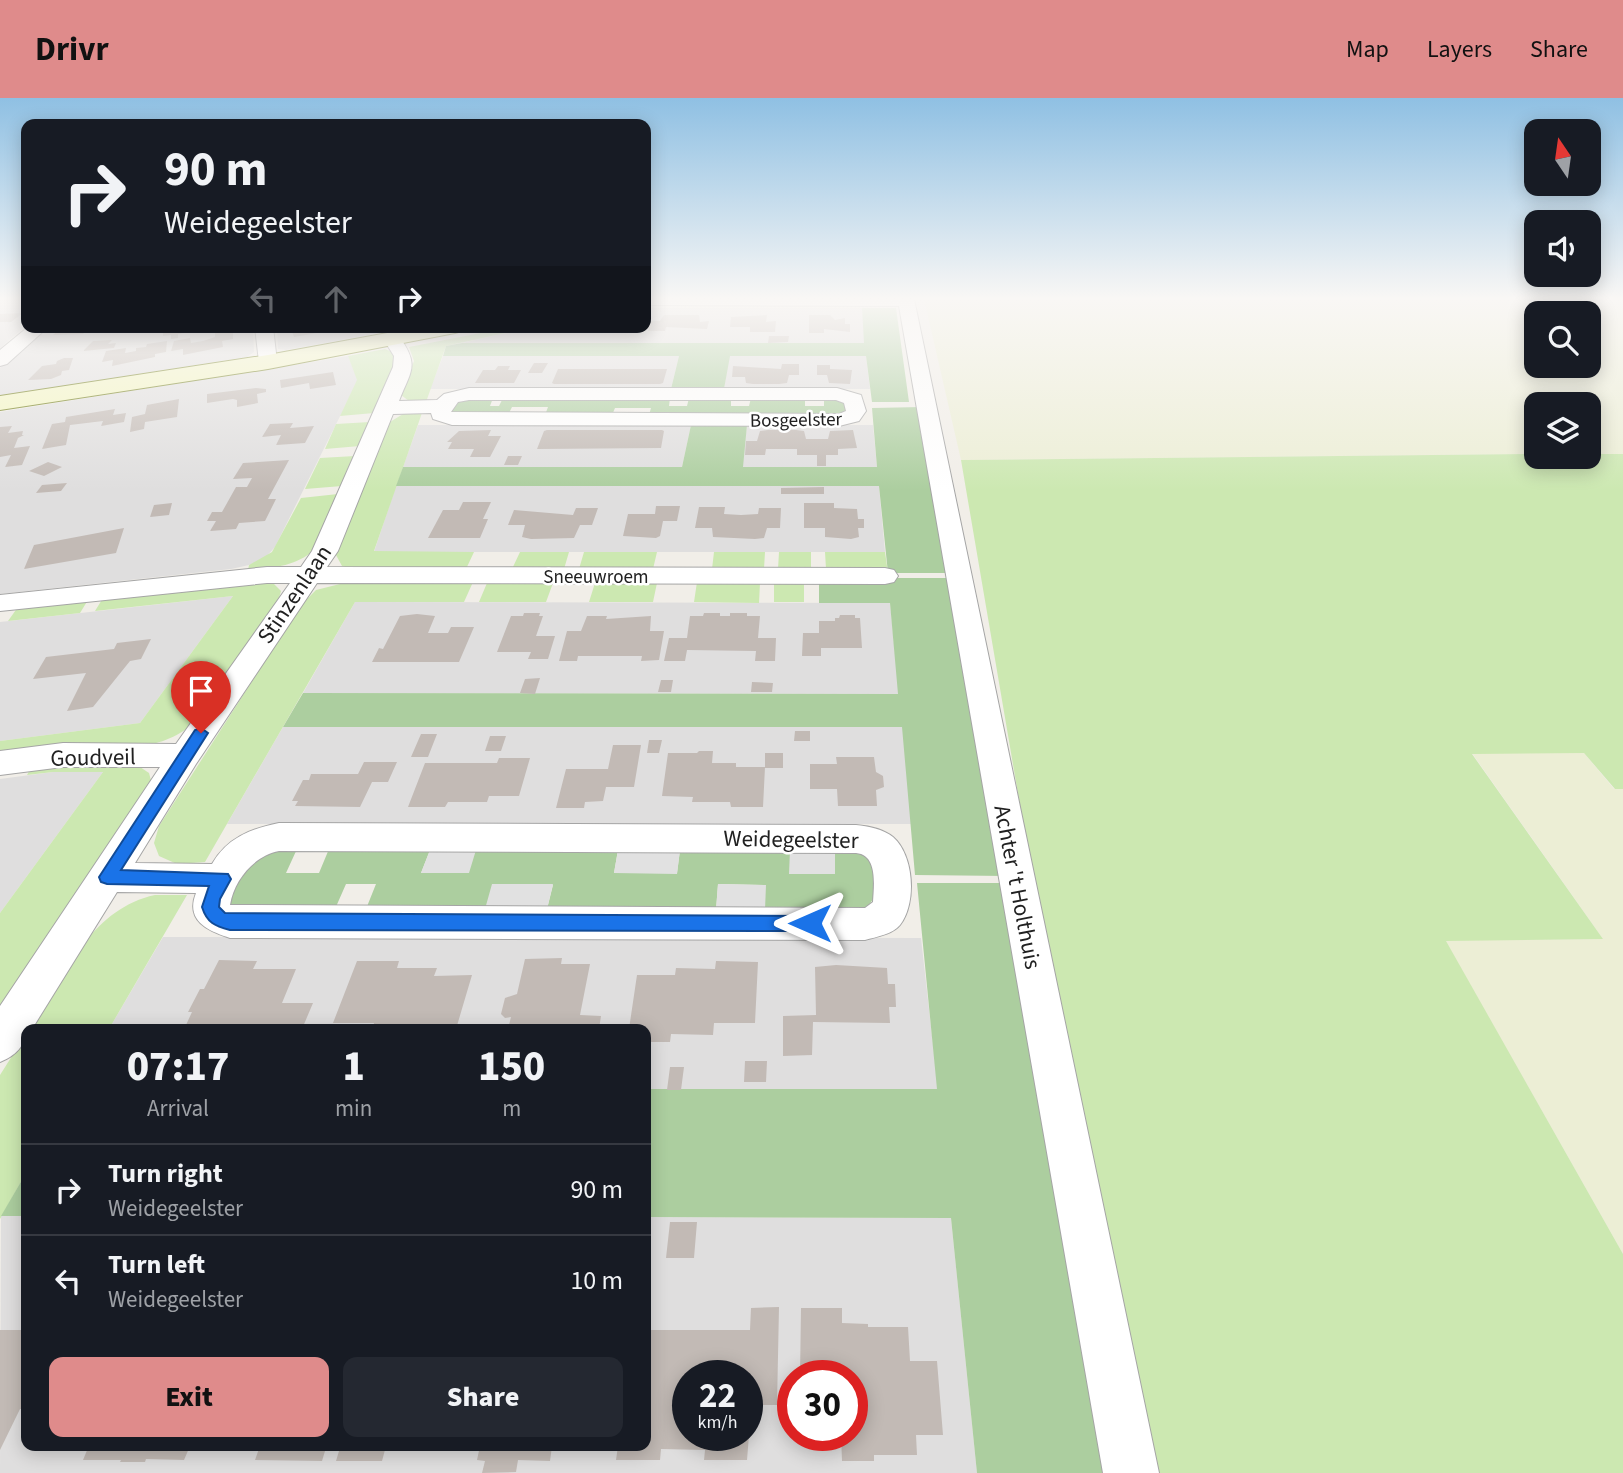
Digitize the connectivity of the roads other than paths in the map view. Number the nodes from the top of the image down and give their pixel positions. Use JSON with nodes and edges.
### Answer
{"nodes":[{"id":1,"x":261,"y":363,"type":"edge"},
{"id":2,"x":403,"y":363,"type":"edge"},
{"id":3,"x":918,"y":363,"type":"edge"},
{"id":4,"x":0,"y":404,"type":"edge"},
{"id":5,"x":443,"y":406,"type":"junction"},
{"id":6,"x":386,"y":408,"type":"junction"},
{"id":7,"x":307,"y":575,"type":"junction"},
{"id":8,"x":886,"y":576,"type":"dead end"},
{"id":9,"x":0,"y":603,"type":"edge"},
{"id":10,"x":186,"y":756,"type":"junction"},
{"id":11,"x":0,"y":763,"type":"edge"},
{"id":12,"x":107,"y":877,"type":"junction"},
{"id":13,"x":222,"y":879,"type":"junction"},
{"id":14,"x":0,"y":1042,"type":"edge"},
{"id":15,"x":1131,"y":1473,"type":"edge"}],
"edges":[{"from":1,"to":4,"type":"street"},
{"from":2,"to":6,"type":"street","name":"Stinzenlaan"},
{"from":3,"to":15,"type":"street","name":"Achter 't Holthuis"},
{"from":5,"to":5,"type":"street","name":"Bosgeelster"},
{"from":5,"to":6,"type":"street","name":"Bosgeelster"},
{"from":6,"to":7,"type":"street","name":"Stinzenlaan"},
{"from":7,"to":8,"type":"street","name":"Sneeuwroem"},
{"from":7,"to":9,"type":"street","name":"Sneeuwroem"},
{"from":7,"to":10,"type":"street","name":"Stinzenlaan"},
{"from":10,"to":11,"type":"street","name":"Goudveil"},
{"from":10,"to":12,"type":"street","name":"Stinzenlaan"},
{"from":12,"to":13,"type":"street"},
{"from":12,"to":14,"type":"street","name":"Stinzenlaan"},
{"from":13,"to":13,"type":"street","name":"Weidegeelster"}]}
